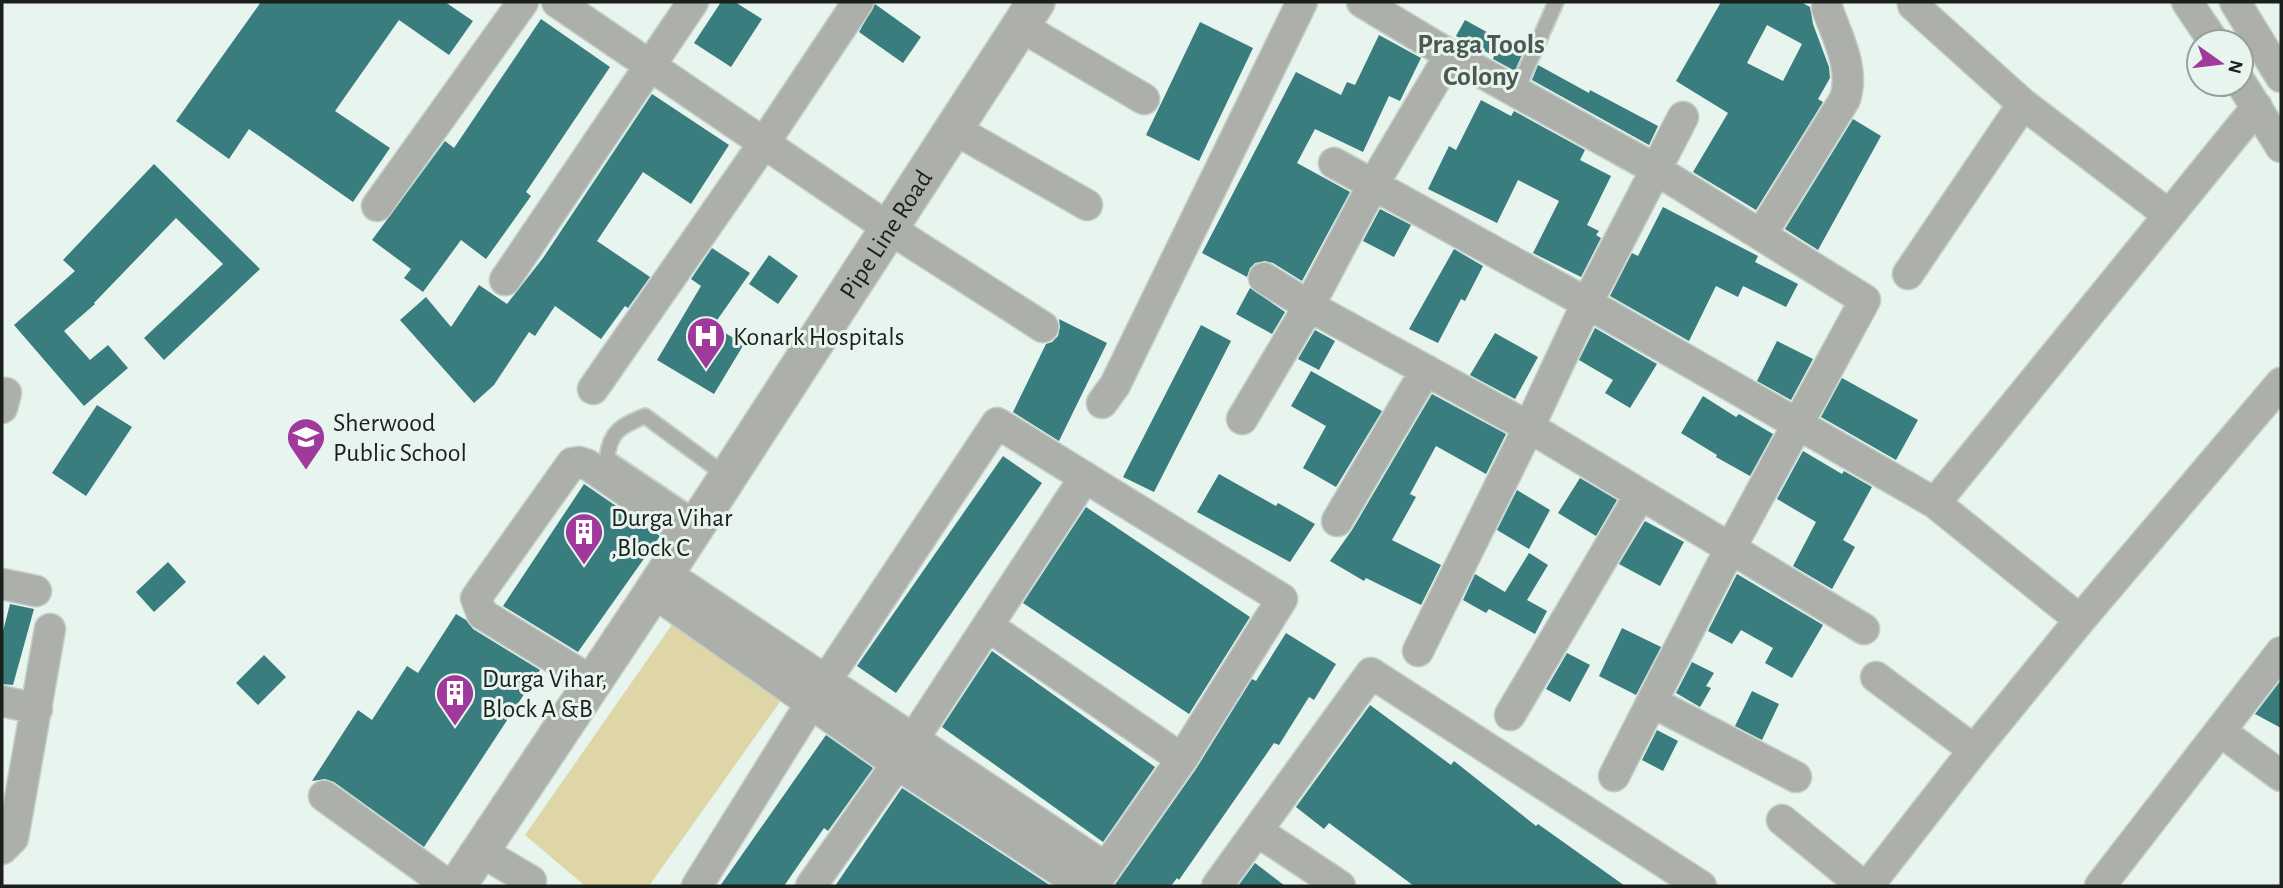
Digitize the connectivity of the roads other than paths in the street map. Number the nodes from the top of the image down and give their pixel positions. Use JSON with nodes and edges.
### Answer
{"nodes":[{"id":1,"x":523,"y":2,"type":"edge"},
{"id":2,"x":557,"y":2,"type":"edge"},
{"id":3,"x":693,"y":2,"type":"edge"},
{"id":4,"x":858,"y":2,"type":"edge"},
{"id":5,"x":1302,"y":2,"type":"edge"},
{"id":6,"x":1362,"y":2,"type":"edge"},
{"id":7,"x":1556,"y":2,"type":"edge"},
{"id":8,"x":1915,"y":2,"type":"edge"},
{"id":9,"x":2187,"y":2,"type":"edge"},
{"id":10,"x":2235,"y":2,"type":"edge"},
{"id":11,"x":1827,"y":8,"type":"dead end"},
{"id":12,"x":1028,"y":14,"type":"edge"},
{"id":13,"x":2205,"y":28,"type":"edge"},
{"id":14,"x":1450,"y":54,"type":"junction"},
{"id":15,"x":649,"y":66,"type":"junction"},
{"id":16,"x":2281,"y":77,"type":"edge"},
{"id":17,"x":1516,"y":92,"type":"junction"},
{"id":18,"x":2247,"y":98,"type":"edge"},
{"id":19,"x":2251,"y":98,"type":"edge"},
{"id":20,"x":1144,"y":99,"type":"dead end"},
{"id":21,"x":2023,"y":104,"type":"junction"},
{"id":22,"x":1682,"y":117,"type":"dead end"},
{"id":23,"x":954,"y":129,"type":"junction"},
{"id":24,"x":764,"y":143,"type":"junction"},
{"id":25,"x":2281,"y":147,"type":"edge"},
{"id":26,"x":1334,"y":163,"type":"dead end"},
{"id":27,"x":1655,"y":169,"type":"junction"},
{"id":28,"x":1374,"y":183,"type":"junction"},
{"id":29,"x":1087,"y":205,"type":"dead end"},
{"id":30,"x":377,"y":206,"type":"dead end"},
{"id":31,"x":2169,"y":215,"type":"junction"},
{"id":32,"x":890,"y":229,"type":"junction"},
{"id":33,"x":1761,"y":234,"type":"junction"},
{"id":34,"x":1908,"y":274,"type":"dead end"},
{"id":35,"x":1264,"y":278,"type":"dead end"},
{"id":36,"x":505,"y":280,"type":"dead end"},
{"id":37,"x":1587,"y":303,"type":"junction"},
{"id":38,"x":1309,"y":306,"type":"junction"},
{"id":39,"x":1044,"y":327,"type":"dead end"},
{"id":40,"x":1426,"y":370,"type":"junction"},
{"id":41,"x":2281,"y":383,"type":"edge"},
{"id":42,"x":593,"y":389,"type":"dead end"},
{"id":43,"x":1102,"y":403,"type":"dead end"},
{"id":44,"x":1242,"y":419,"type":"dead end"},
{"id":45,"x":1798,"y":425,"type":"junction"},
{"id":46,"x":1529,"y":427,"type":"junction"},
{"id":47,"x":728,"y":477,"type":"junction"},
{"id":48,"x":1085,"y":477,"type":"junction"},
{"id":49,"x":1640,"y":495,"type":"junction"},
{"id":50,"x":1935,"y":503,"type":"junction"},
{"id":51,"x":1337,"y":522,"type":"dead end"},
{"id":52,"x":695,"y":527,"type":"junction"},
{"id":53,"x":1730,"y":549,"type":"junction"},
{"id":54,"x":659,"y":583,"type":"junction"},
{"id":55,"x":2,"y":584,"type":"edge"},
{"id":56,"x":36,"y":591,"type":"dead end"},
{"id":57,"x":2080,"y":620,"type":"junction"},
{"id":58,"x":988,"y":626,"type":"junction"},
{"id":59,"x":50,"y":629,"type":"dead end"},
{"id":60,"x":1864,"y":629,"type":"dead end"},
{"id":61,"x":1418,"y":651,"type":"dead end"},
{"id":62,"x":2281,"y":652,"type":"edge"},
{"id":63,"x":1876,"y":677,"type":"dead end"},
{"id":64,"x":593,"y":682,"type":"junction"},
{"id":65,"x":819,"y":692,"type":"junction"},
{"id":66,"x":2,"y":701,"type":"edge"},
{"id":67,"x":1652,"y":702,"type":"junction"},
{"id":68,"x":37,"y":709,"type":"junction"},
{"id":69,"x":1510,"y":715,"type":"dead end"},
{"id":70,"x":2220,"y":731,"type":"junction"},
{"id":71,"x":913,"y":739,"type":"junction"},
{"id":72,"x":1974,"y":750,"type":"junction"},
{"id":73,"x":1182,"y":759,"type":"junction"},
{"id":74,"x":897,"y":764,"type":"junction"},
{"id":75,"x":1614,"y":776,"type":"dead end"},
{"id":76,"x":2281,"y":776,"type":"edge"},
{"id":77,"x":1796,"y":777,"type":"dead end"},
{"id":78,"x":324,"y":796,"type":"dead end"},
{"id":79,"x":1782,"y":820,"type":"dead end"},
{"id":80,"x":1257,"y":831,"type":"junction"},
{"id":81,"x":2,"y":849,"type":"edge"},
{"id":82,"x":480,"y":851,"type":"junction"},
{"id":83,"x":1094,"y":880,"type":"edge"},
{"id":84,"x":531,"y":881,"type":"dead end"},
{"id":85,"x":2102,"y":885,"type":"edge"},
{"id":86,"x":449,"y":886,"type":"edge"},
{"id":87,"x":457,"y":886,"type":"edge"},
{"id":88,"x":697,"y":886,"type":"edge"},
{"id":89,"x":811,"y":886,"type":"edge"},
{"id":90,"x":1217,"y":886,"type":"edge"},
{"id":91,"x":1340,"y":886,"type":"edge"},
{"id":92,"x":1701,"y":886,"type":"edge"},
{"id":93,"x":1866,"y":886,"type":"edge"}],
"edges":[{"from":1,"to":30,"type":"street"},
{"from":2,"to":15,"type":"street"},
{"from":3,"to":15,"type":"street"},
{"from":4,"to":24,"type":"street"},
{"from":5,"to":43,"type":"street"},
{"from":6,"to":14,"type":"street"},
{"from":7,"to":17,"type":"lane"},
{"from":8,"to":21,"type":"street"},
{"from":9,"to":13,"type":"street"},
{"from":10,"to":16,"type":"street"},
{"from":11,"to":33,"type":"street"},
{"from":12,"to":20,"type":"street"},
{"from":12,"to":23,"type":"street","name":"Pipe Line Road"},
{"from":14,"to":17,"type":"street"},
{"from":14,"to":28,"type":"street"},
{"from":15,"to":24,"type":"street"},
{"from":15,"to":36,"type":"street"},
{"from":17,"to":27,"type":"street"},
{"from":18,"to":31,"type":"street"},
{"from":19,"to":25,"type":"street"},
{"from":21,"to":31,"type":"street"},
{"from":21,"to":34,"type":"street"},
{"from":22,"to":27,"type":"street"},
{"from":23,"to":29,"type":"street"},
{"from":23,"to":32,"type":"street","name":"Pipe Line Road"},
{"from":24,"to":32,"type":"street"},
{"from":24,"to":42,"type":"street"},
{"from":26,"to":28,"type":"street"},
{"from":27,"to":33,"type":"street"},
{"from":27,"to":37,"type":"street"},
{"from":28,"to":37,"type":"street"},
{"from":28,"to":38,"type":"street"},
{"from":31,"to":50,"type":"street"},
{"from":32,"to":39,"type":"street"},
{"from":32,"to":47,"type":"street","name":"Pipe Line Road"},
{"from":33,"to":45,"type":"street"},
{"from":35,"to":38,"type":"street"},
{"from":37,"to":45,"type":"street"},
{"from":37,"to":46,"type":"street"},
{"from":38,"to":40,"type":"street"},
{"from":38,"to":44,"type":"street"},
{"from":40,"to":46,"type":"street"},
{"from":40,"to":51,"type":"street"},
{"from":41,"to":57,"type":"street"},
{"from":45,"to":50,"type":"street"},
{"from":45,"to":53,"type":"street"},
{"from":46,"to":49,"type":"street"},
{"from":46,"to":61,"type":"street"},
{"from":47,"to":52,"type":"street","name":"Pipe Line Road"},
{"from":47,"to":52,"type":"lane"},
{"from":48,"to":58,"type":"street"},
{"from":48,"to":65,"type":"street"},
{"from":48,"to":73,"type":"street"},
{"from":49,"to":53,"type":"street"},
{"from":49,"to":69,"type":"street"},
{"from":50,"to":57,"type":"street"},
{"from":52,"to":54,"type":"street","name":"Pipe Line Road"},
{"from":52,"to":64,"type":"street"},
{"from":53,"to":60,"type":"street"},
{"from":53,"to":67,"type":"street"},
{"from":54,"to":64,"type":"street","name":"Pipe Line Road"},
{"from":54,"to":65,"type":"street"},
{"from":54,"to":65,"type":"street"},
{"from":55,"to":56,"type":"street"},
{"from":57,"to":72,"type":"street"},
{"from":58,"to":71,"type":"street"},
{"from":58,"to":73,"type":"street"},
{"from":59,"to":68,"type":"street"},
{"from":62,"to":70,"type":"street"},
{"from":63,"to":72,"type":"street"},
{"from":64,"to":82,"type":"street","name":"Pipe Line Road"},
{"from":65,"to":71,"type":"street"},
{"from":65,"to":74,"type":"street"},
{"from":65,"to":88,"type":"street"},
{"from":66,"to":68,"type":"street"},
{"from":67,"to":75,"type":"street"},
{"from":67,"to":77,"type":"street"},
{"from":68,"to":81,"type":"street"},
{"from":70,"to":76,"type":"street"},
{"from":70,"to":85,"type":"street"},
{"from":71,"to":74,"type":"street"},
{"from":71,"to":83,"type":"street"},
{"from":72,"to":93,"type":"street"},
{"from":73,"to":83,"type":"street"},
{"from":74,"to":83,"type":"street"},
{"from":74,"to":89,"type":"street"},
{"from":78,"to":86,"type":"street"},
{"from":79,"to":93,"type":"street"},
{"from":80,"to":90,"type":"street"},
{"from":80,"to":91,"type":"street"},
{"from":80,"to":92,"type":"street"},
{"from":82,"to":84,"type":"street"},
{"from":82,"to":87,"type":"street","name":"Pipe Line Road"}]}
